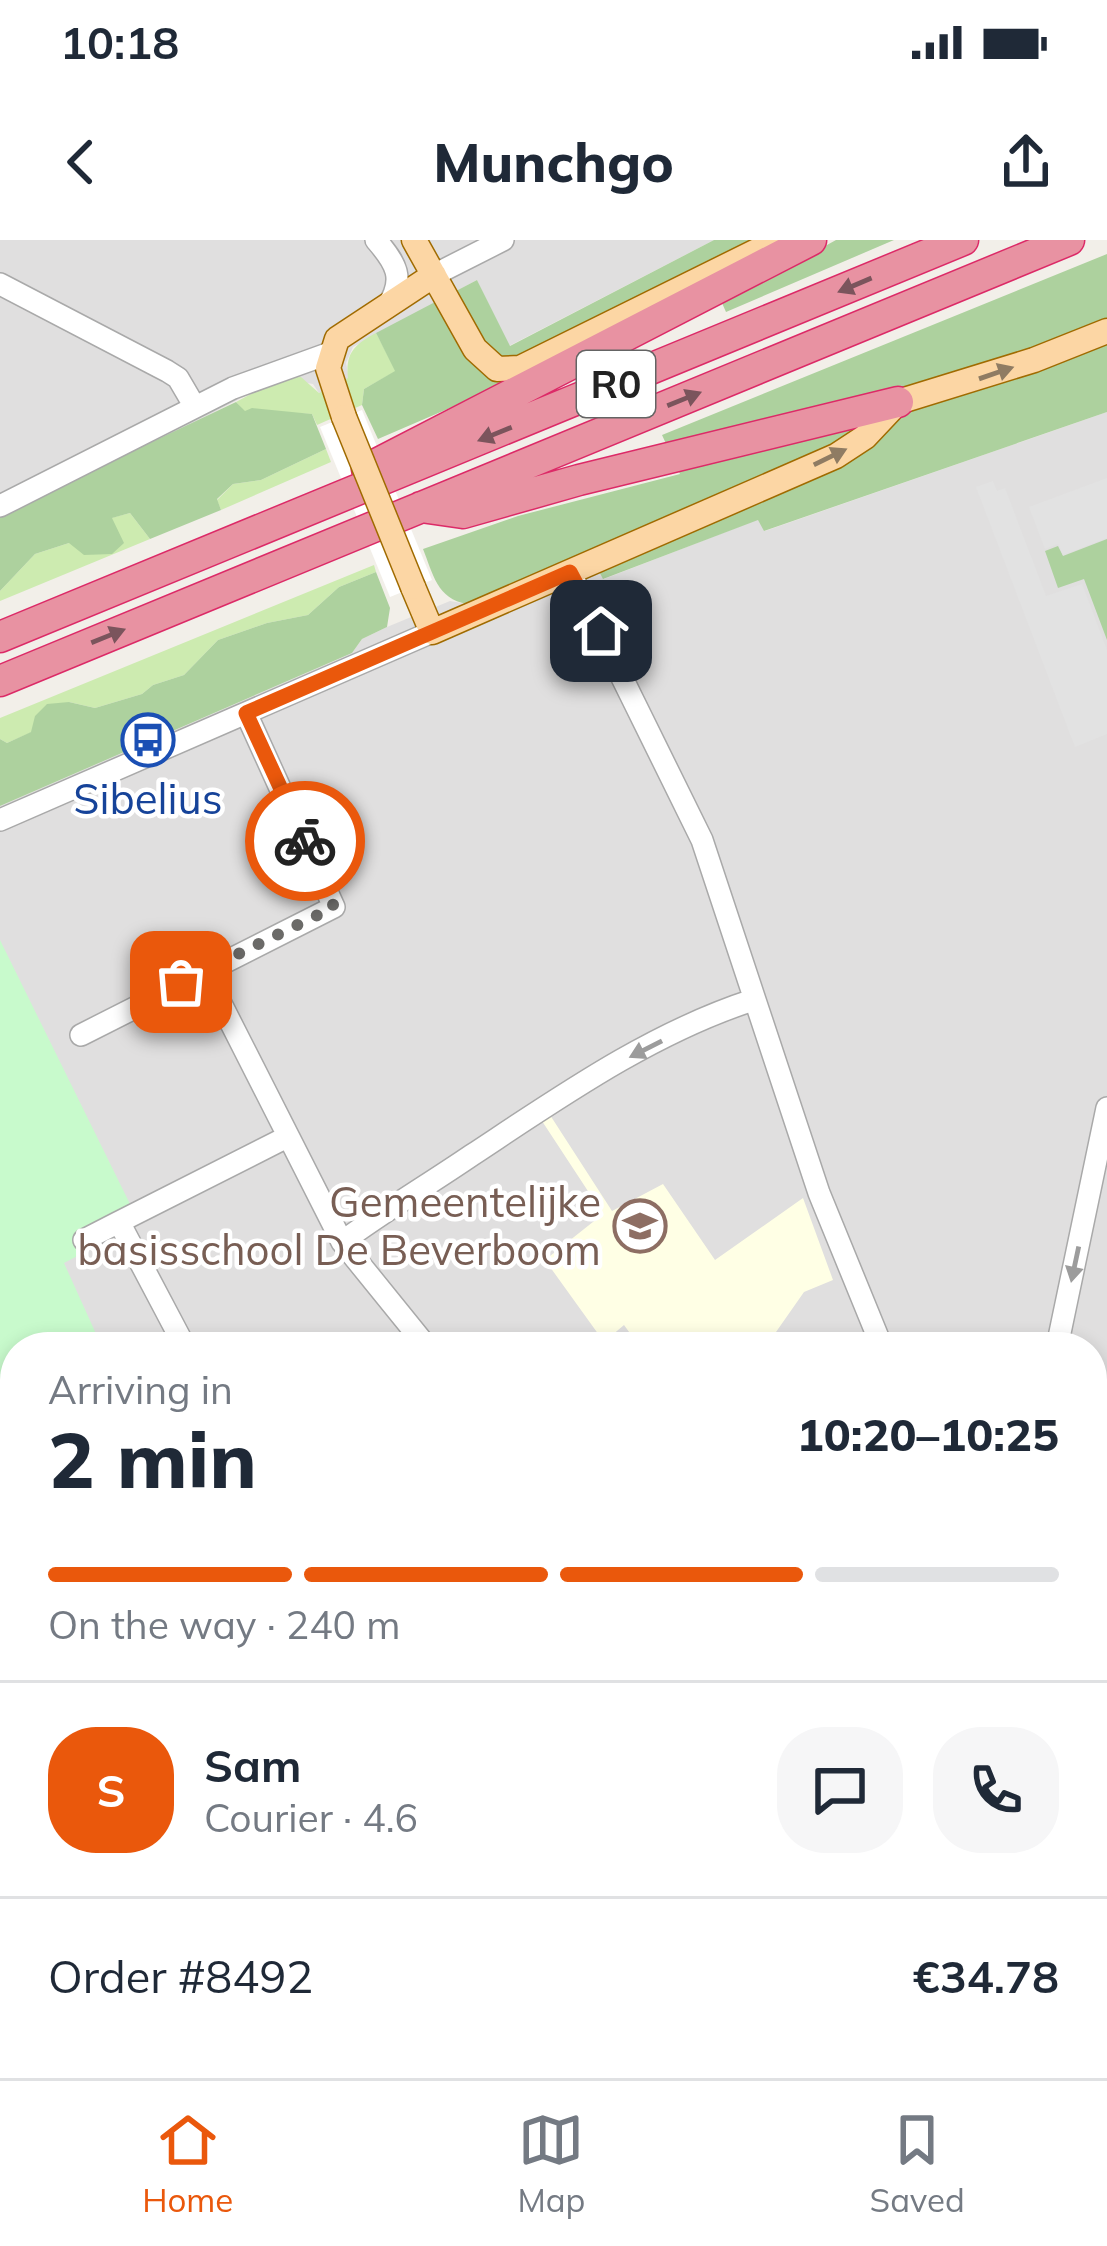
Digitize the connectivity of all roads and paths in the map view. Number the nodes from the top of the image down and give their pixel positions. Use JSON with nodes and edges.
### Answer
{"nodes":[{"id":1,"x":376,"y":240,"type":"edge"},
{"id":2,"x":414,"y":240,"type":"edge"},
{"id":3,"x":503,"y":240,"type":"edge"},
{"id":4,"x":779,"y":240,"type":"edge"},
{"id":5,"x":811,"y":240,"type":"edge"},
{"id":6,"x":963,"y":240,"type":"edge"},
{"id":7,"x":1069,"y":240,"type":"edge"},
{"id":8,"x":434,"y":275,"type":"junction"},
{"id":9,"x":0,"y":284,"type":"edge"},
{"id":10,"x":387,"y":308,"type":"junction"},
{"id":11,"x":1102,"y":335,"type":"edge"},
{"id":12,"x":330,"y":353,"type":"junction"},
{"id":13,"x":898,"y":402,"type":"junction"},
{"id":14,"x":195,"y":407,"type":"junction"},
{"id":15,"x":0,"y":506,"type":"edge"},
{"id":16,"x":421,"y":507,"type":"junction"},
{"id":17,"x":268,"y":526,"type":"junction"},
{"id":18,"x":570,"y":572,"type":"junction"},
{"id":19,"x":432,"y":632,"type":"junction"},
{"id":20,"x":0,"y":637,"type":"edge"},
{"id":21,"x":0,"y":681,"type":"edge"},
{"id":22,"x":246,"y":713,"type":"junction"},
{"id":23,"x":0,"y":820,"type":"edge"},
{"id":24,"x":204,"y":970,"type":"junction"},
{"id":25,"x":752,"y":1000,"type":"junction"},
{"id":26,"x":81,"y":1035,"type":"dead end"},
{"id":27,"x":1107,"y":1108,"type":"edge"},
{"id":28,"x":287,"y":1137,"type":"junction"},
{"id":29,"x":119,"y":1222,"type":"junction"},
{"id":30,"x":84,"y":1240,"type":"dead end"},
{"id":31,"x":342,"y":1242,"type":"junction"},
{"id":32,"x":177,"y":1332,"type":"edge"},
{"id":33,"x":415,"y":1332,"type":"edge"},
{"id":34,"x":871,"y":1332,"type":"edge"},
{"id":35,"x":1061,"y":1332,"type":"edge"}],
"edges":[{"from":1,"to":10,"type":"street"},
{"from":2,"to":8,"type":"main road"},
{"from":3,"to":8,"type":"street"},
{"from":4,"to":8,"type":"main road"},
{"from":5,"to":17,"type":"highway"},
{"from":6,"to":17,"type":"highway","number":"R0","one_way":true},
{"from":16,"to":7,"type":"highway","number":"R0","one_way":true},
{"from":8,"to":10,"type":"main road"},
{"from":9,"to":14,"type":"street"},
{"from":10,"to":12,"type":"main road"},
{"from":13,"to":11,"type":"main road","one_way":true},
{"from":12,"to":14,"type":"street"},
{"from":12,"to":19,"type":"main road","bridge":true},
{"from":13,"to":16,"type":"highway"},
{"from":18,"to":13,"type":"main road","one_way":true},
{"from":14,"to":15,"type":"street"},
{"from":21,"to":16,"type":"highway","number":"R0","one_way":true},
{"from":17,"to":20,"type":"highway","number":"R0"},
{"from":18,"to":19,"type":"main road"},
{"from":18,"to":25,"type":"street"},
{"from":19,"to":22,"type":"street"},
{"from":22,"to":23,"type":"street"},
{"from":22,"to":24,"type":"street"},
{"from":24,"to":26,"type":"street"},
{"from":24,"to":28,"type":"street"},
{"from":25,"to":31,"type":"street","one_way":true},
{"from":25,"to":34,"type":"street"},
{"from":27,"to":35,"type":"street","one_way":true},
{"from":28,"to":29,"type":"street"},
{"from":28,"to":31,"type":"street"},
{"from":29,"to":30,"type":"street"},
{"from":29,"to":32,"type":"street"},
{"from":31,"to":33,"type":"street"}]}
